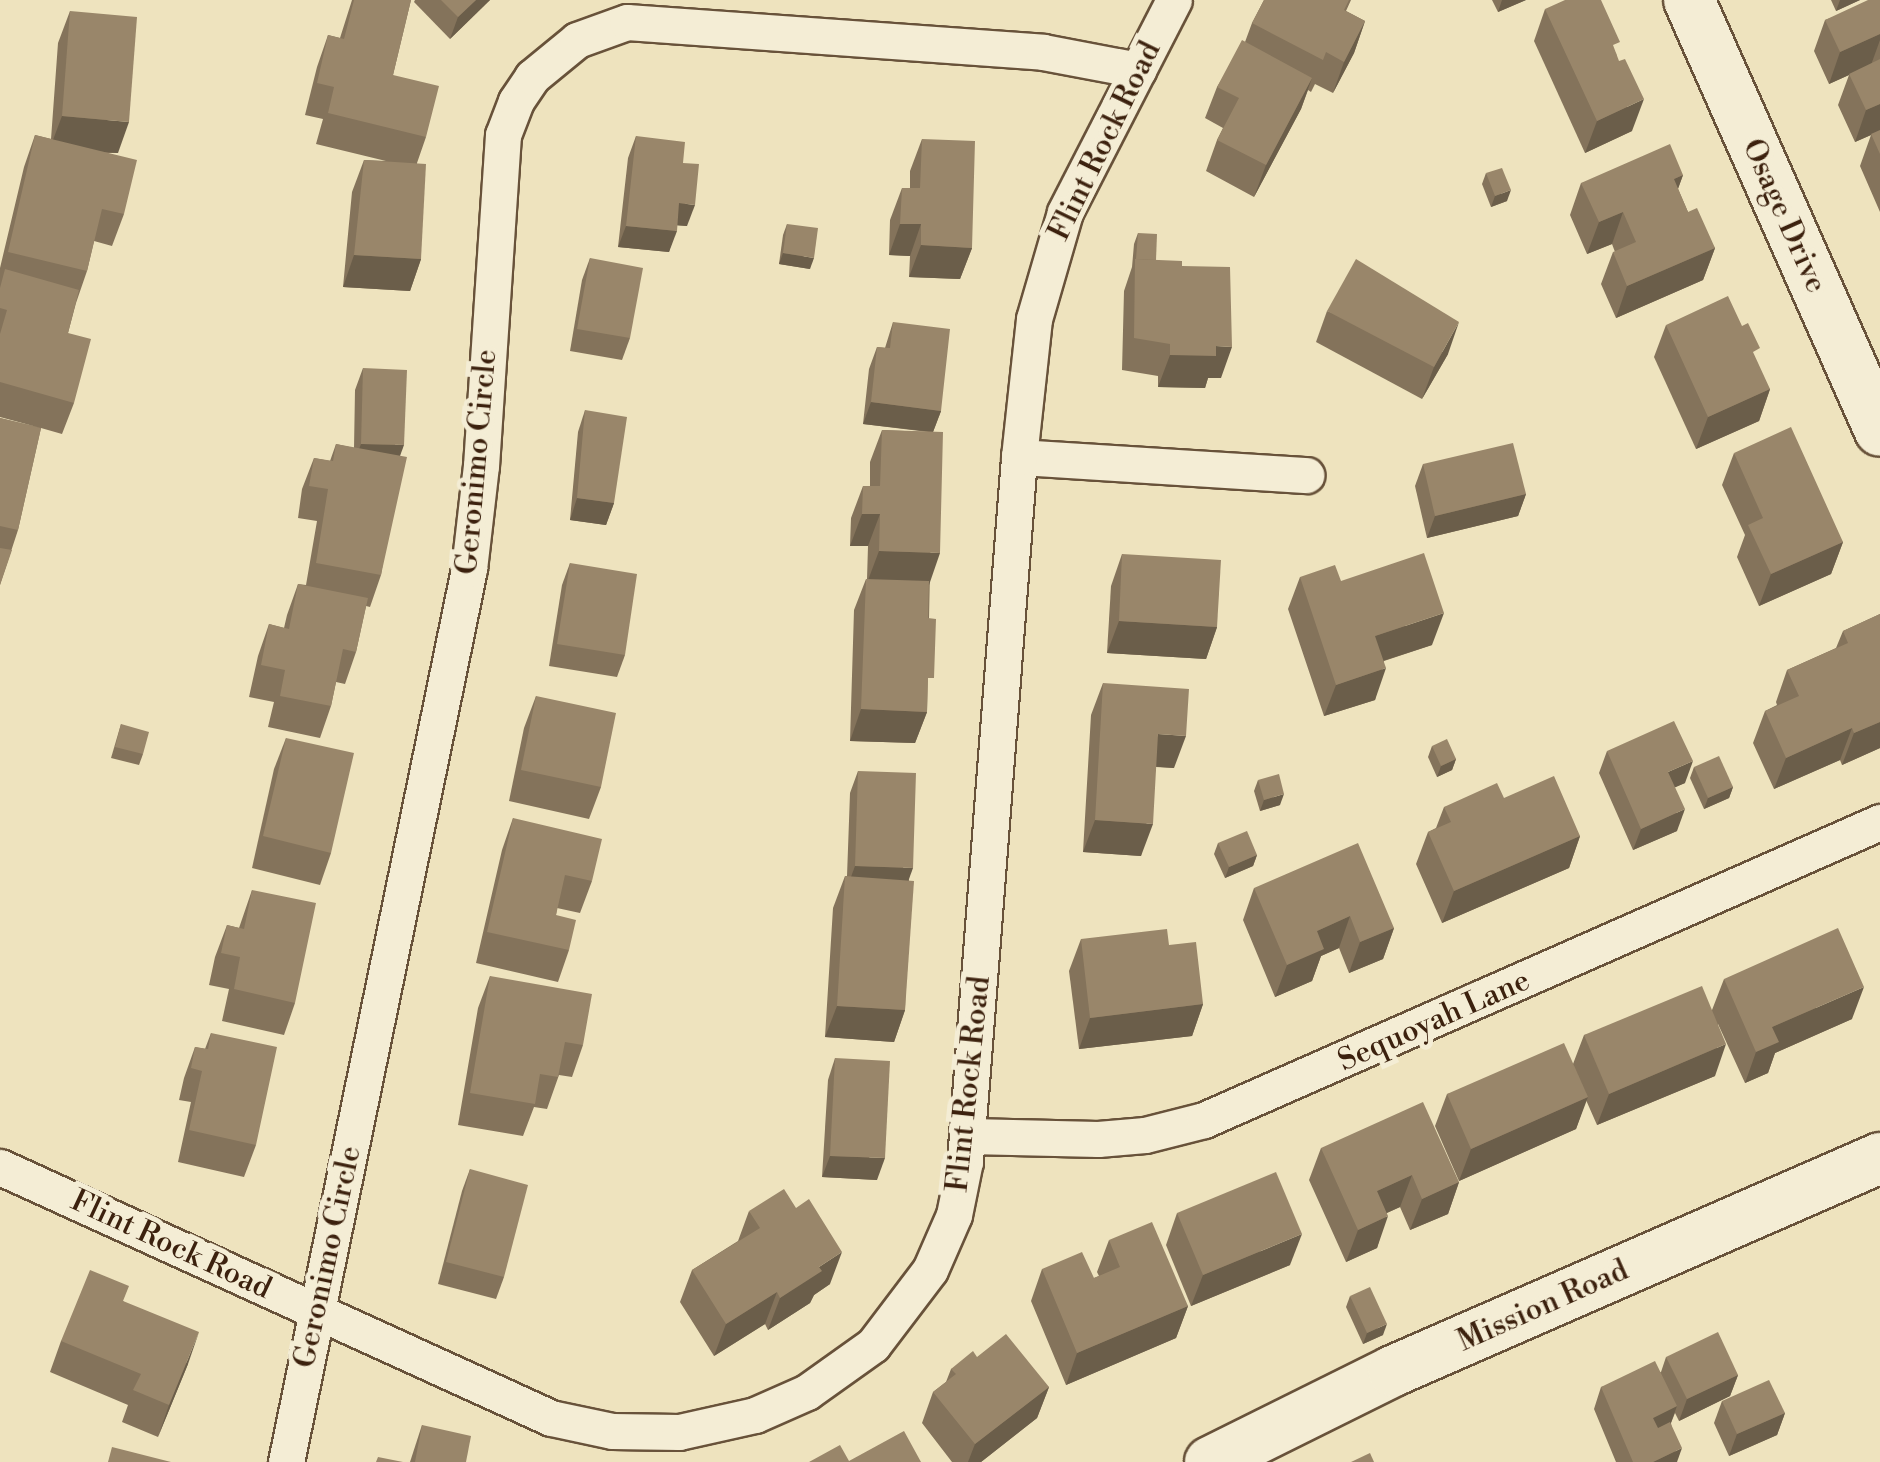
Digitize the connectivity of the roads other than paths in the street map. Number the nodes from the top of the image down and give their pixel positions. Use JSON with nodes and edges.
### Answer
{"nodes":[{"id":1,"x":1174,"y":0,"type":"edge"},
{"id":2,"x":1689,"y":0,"type":"edge"},
{"id":3,"x":1138,"y":70,"type":"junction"},
{"id":4,"x":1870,"y":380,"type":"edge"},
{"id":5,"x":1880,"y":431,"type":"edge"},
{"id":6,"x":1018,"y":457,"type":"junction"},
{"id":7,"x":1306,"y":475,"type":"dead end"},
{"id":8,"x":1880,"y":822,"type":"edge"},
{"id":9,"x":968,"y":1136,"type":"junction"},
{"id":10,"x":1880,"y":1158,"type":"edge"},
{"id":11,"x":0,"y":1167,"type":"edge"},
{"id":12,"x":316,"y":1312,"type":"junction"},
{"id":13,"x":286,"y":1462,"type":"edge"},
{"id":14,"x":1210,"y":1462,"type":"edge"}],
"edges":[{"from":1,"to":3,"type":"street","name":"Flint Rock Road"},
{"from":2,"to":4,"type":"street","name":"Osage Drive"},
{"from":3,"to":6,"type":"street","name":"Flint Rock Road"},
{"from":3,"to":12,"type":"street","name":"Geronimo Circle"},
{"from":4,"to":5,"type":"street","name":"Osage Drive"},
{"from":6,"to":7,"type":"street"},
{"from":6,"to":9,"type":"street","name":"Flint Rock Road"},
{"from":8,"to":9,"type":"street","name":"Sequoyah Lane"},
{"from":9,"to":12,"type":"street","name":"Flint Rock Road"},
{"from":10,"to":14,"type":"street","name":"Mission Road"},
{"from":11,"to":12,"type":"street","name":"Flint Rock Road"},
{"from":12,"to":13,"type":"street","name":"Geronimo Circle"}]}
